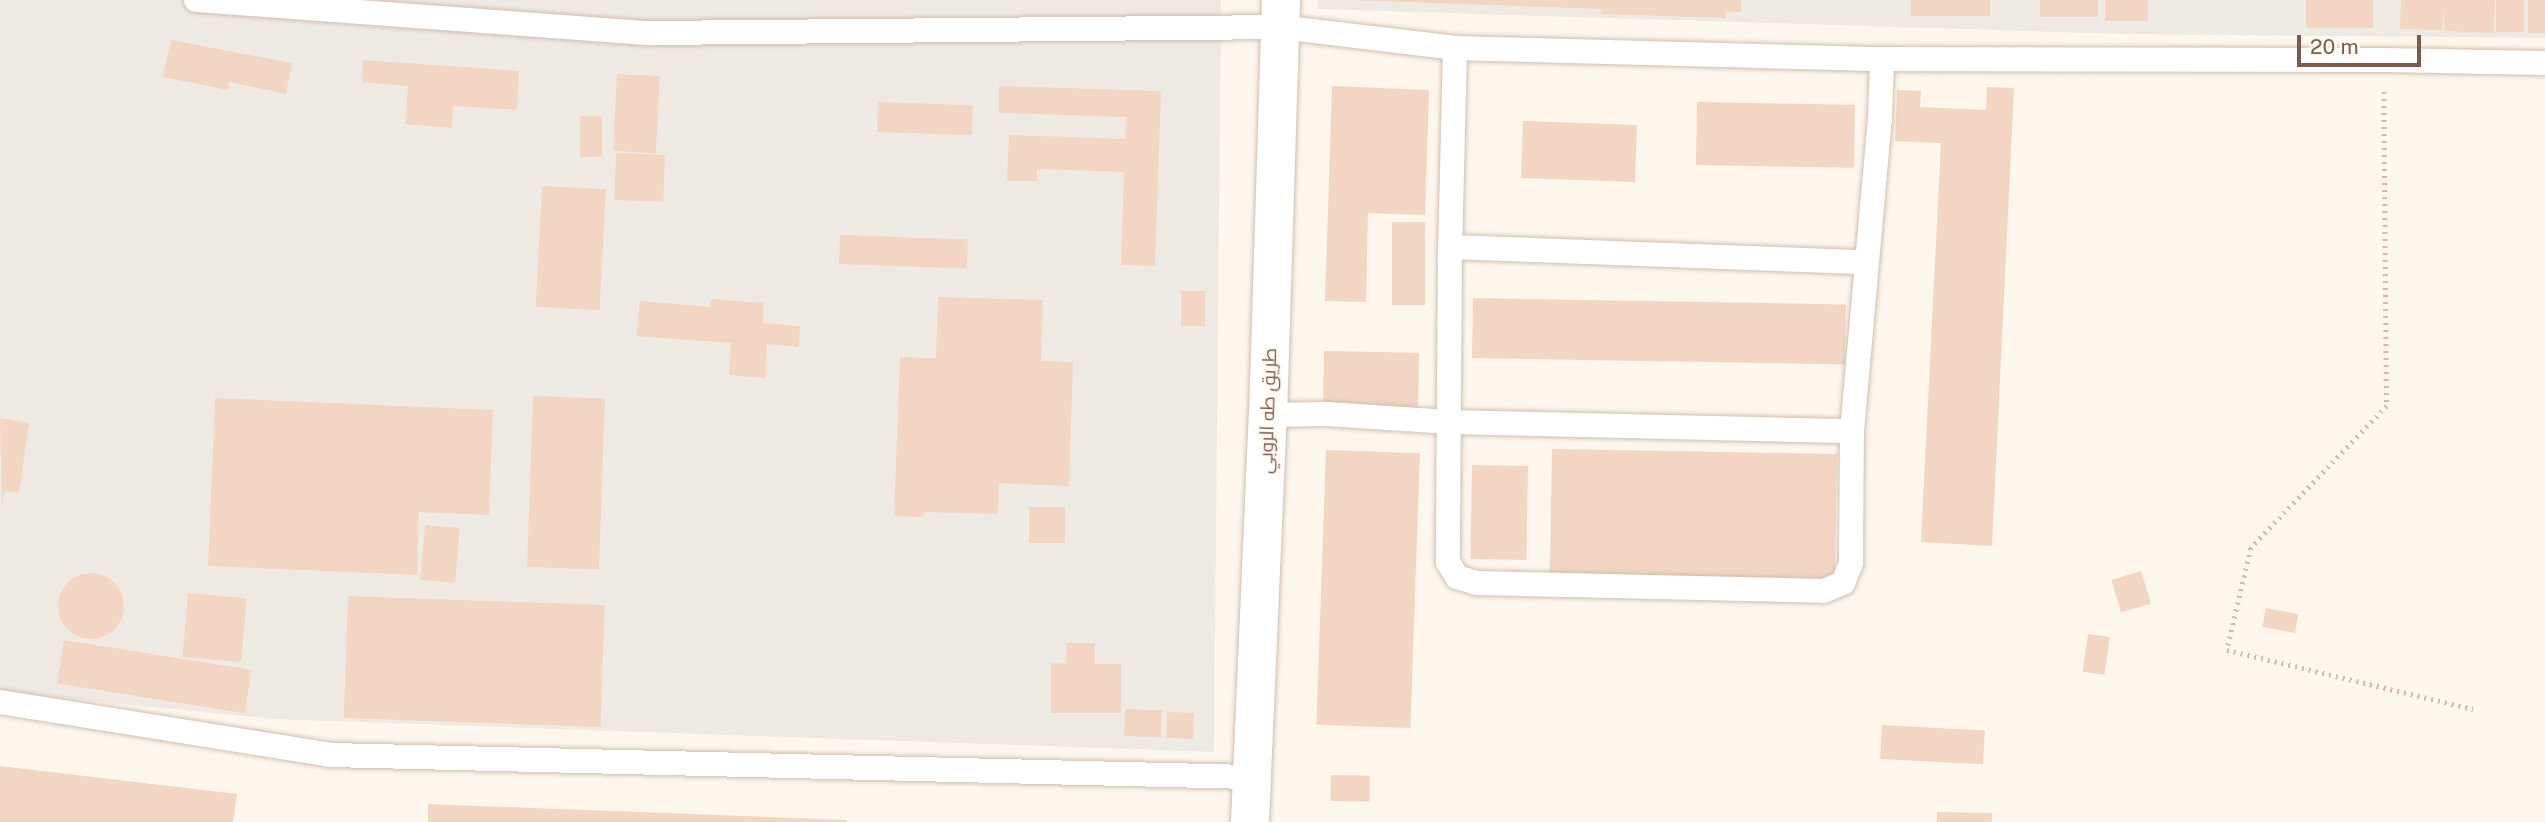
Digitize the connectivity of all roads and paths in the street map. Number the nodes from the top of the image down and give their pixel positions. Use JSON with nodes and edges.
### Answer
{"nodes":[{"id":1,"x":196,"y":0,"type":"edge"},
{"id":2,"x":1280,"y":13,"type":"edge"},
{"id":3,"x":1455,"y":48,"type":"junction"},
{"id":4,"x":1882,"y":59,"type":"junction"},
{"id":5,"x":2384,"y":60,"type":"junction"},
{"id":6,"x":2545,"y":63,"type":"edge"},
{"id":7,"x":1450,"y":247,"type":"junction"},
{"id":8,"x":1866,"y":262,"type":"junction"},
{"id":9,"x":1268,"y":415,"type":"junction"},
{"id":10,"x":1449,"y":422,"type":"junction"},
{"id":11,"x":1852,"y":431,"type":"junction"},
{"id":12,"x":0,"y":702,"type":"edge"},
{"id":13,"x":2473,"y":709,"type":"dead end"},
{"id":14,"x":1251,"y":777,"type":"junction"},
{"id":15,"x":1250,"y":822,"type":"edge"}],
"edges":[{"from":1,"to":2,"type":"lane"},
{"from":2,"to":3,"type":"lane"},
{"from":2,"to":9,"type":"street","name":"طريق طه الروبي"},
{"from":3,"to":4,"type":"lane"},
{"from":3,"to":7,"type":"lane"},
{"from":4,"to":5,"type":"lane"},
{"from":4,"to":8,"type":"lane"},
{"from":5,"to":6,"type":"lane"},
{"from":5,"to":13,"type":"path"},
{"from":7,"to":8,"type":"lane"},
{"from":7,"to":10,"type":"lane"},
{"from":8,"to":11,"type":"lane"},
{"from":9,"to":10,"type":"lane"},
{"from":9,"to":14,"type":"street","name":"طريق طه الروبي"},
{"from":10,"to":11,"type":"lane"},
{"from":10,"to":11,"type":"lane"},
{"from":12,"to":14,"type":"lane"},
{"from":14,"to":15,"type":"street","name":"طريق طه الروبي"}]}
